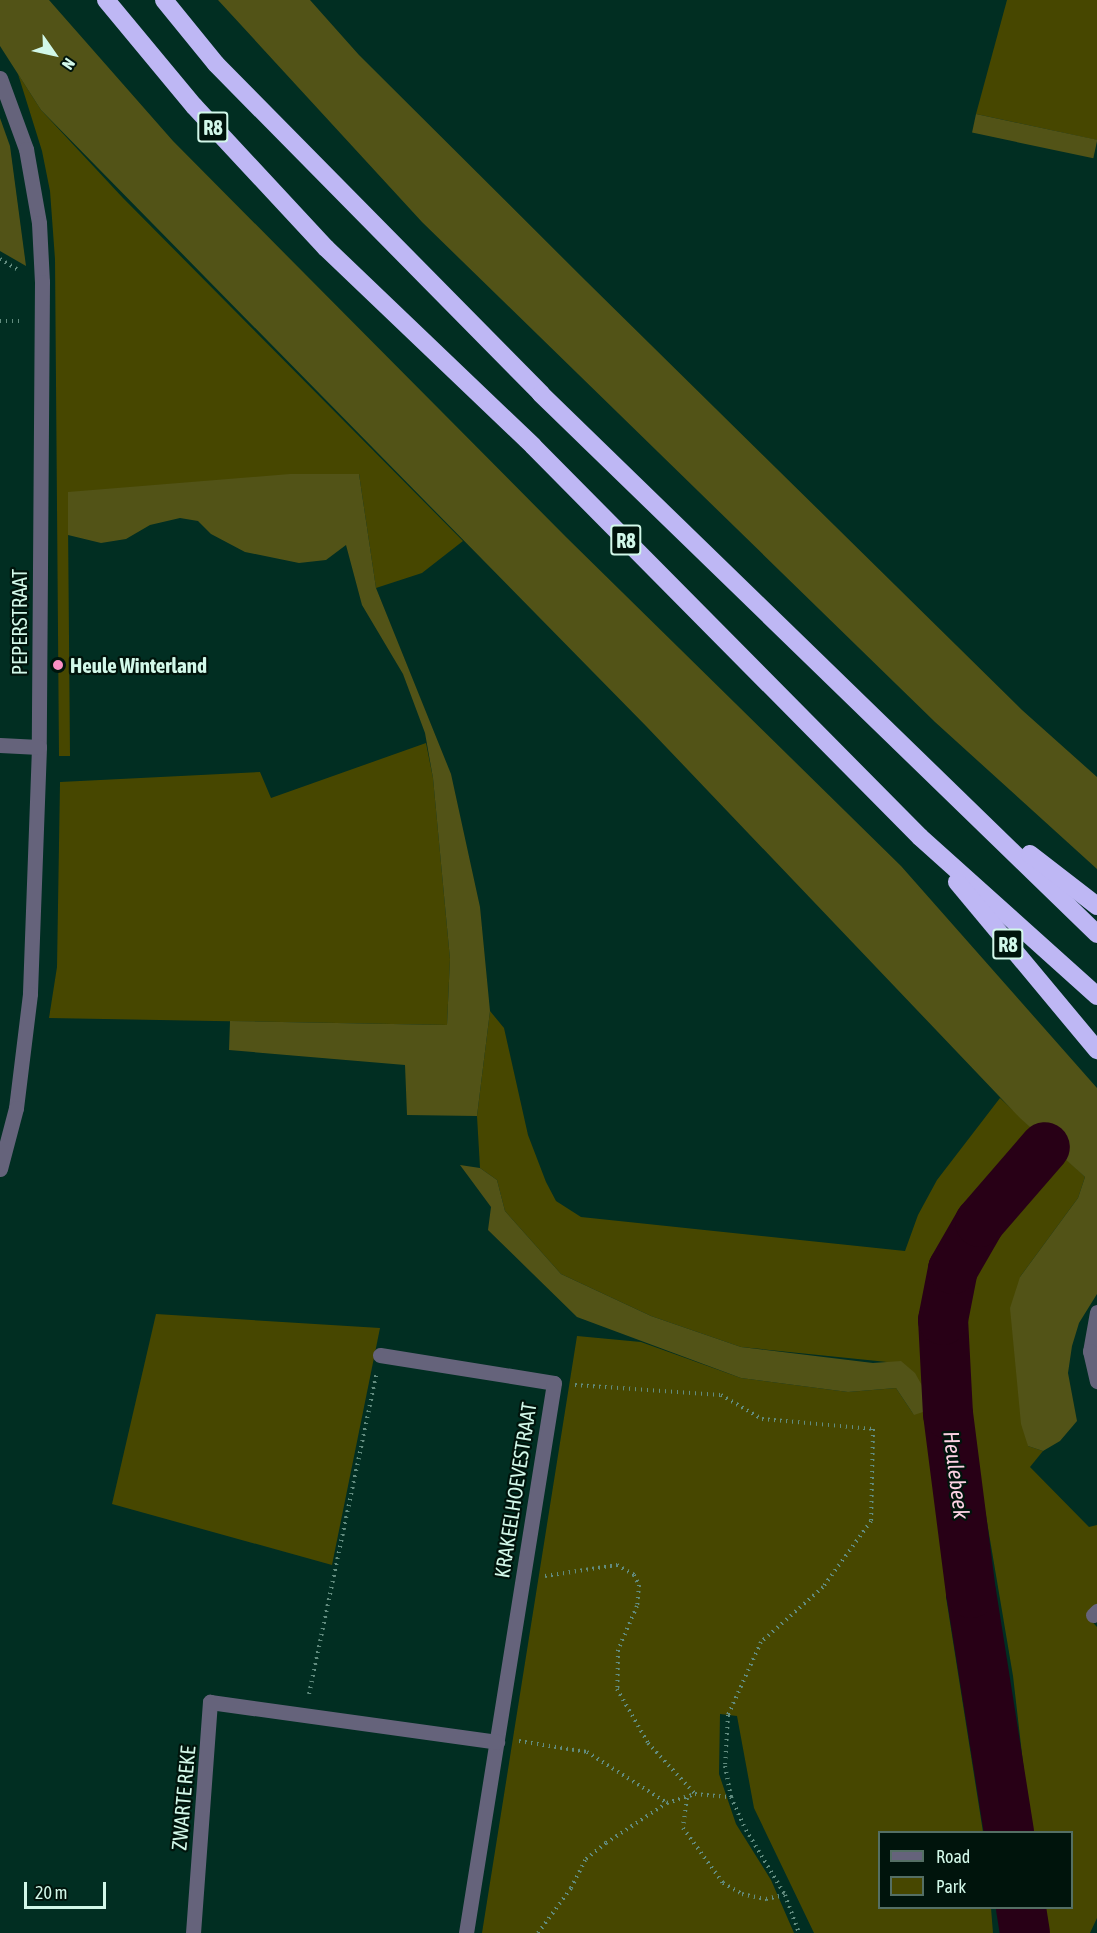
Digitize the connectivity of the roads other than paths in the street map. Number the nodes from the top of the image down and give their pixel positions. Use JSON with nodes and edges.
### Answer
{"nodes":[{"id":1,"x":106,"y":0,"type":"edge"},
{"id":2,"x":164,"y":0,"type":"edge"},
{"id":3,"x":0,"y":78,"type":"edge"},
{"id":4,"x":0,"y":745,"type":"edge"},
{"id":5,"x":39,"y":747,"type":"junction"},
{"id":6,"x":962,"y":801,"type":"junction"},
{"id":7,"x":920,"y":837,"type":"junction"},
{"id":8,"x":1097,"y":906,"type":"edge"},
{"id":9,"x":1097,"y":934,"type":"edge"},
{"id":10,"x":1097,"y":996,"type":"edge"},
{"id":11,"x":1097,"y":1050,"type":"edge"},
{"id":12,"x":0,"y":1169,"type":"edge"},
{"id":13,"x":1097,"y":1312,"type":"edge"},
{"id":14,"x":380,"y":1355,"type":"road end"},
{"id":15,"x":1097,"y":1381,"type":"edge"},
{"id":16,"x":497,"y":1742,"type":"junction"},
{"id":17,"x":193,"y":1933,"type":"edge"},
{"id":18,"x":466,"y":1933,"type":"edge"}],
"edges":[{"from":1,"to":7,"type":"highway","number":"R8"},
{"from":2,"to":6,"type":"highway","number":"R8"},
{"from":3,"to":5,"type":"street","name":"PEPERSTRAAT"},
{"from":4,"to":5,"type":"street"},
{"from":5,"to":12,"type":"street","name":"PEPERSTRAAT"},
{"from":6,"to":8,"type":"highway","number":"R8"},
{"from":6,"to":9,"type":"highway","number":"R8"},
{"from":7,"to":10,"type":"highway","number":"R8"},
{"from":7,"to":11,"type":"highway","number":"R8"},
{"from":13,"to":15,"type":"street"},
{"from":14,"to":16,"type":"street","name":"KRAKEELHOEVESTRAAT"},
{"from":16,"to":17,"type":"street","name":"ZWARTE REKE"},
{"from":16,"to":18,"type":"street","name":"KRAKEELHOEVESTRAAT"}]}
